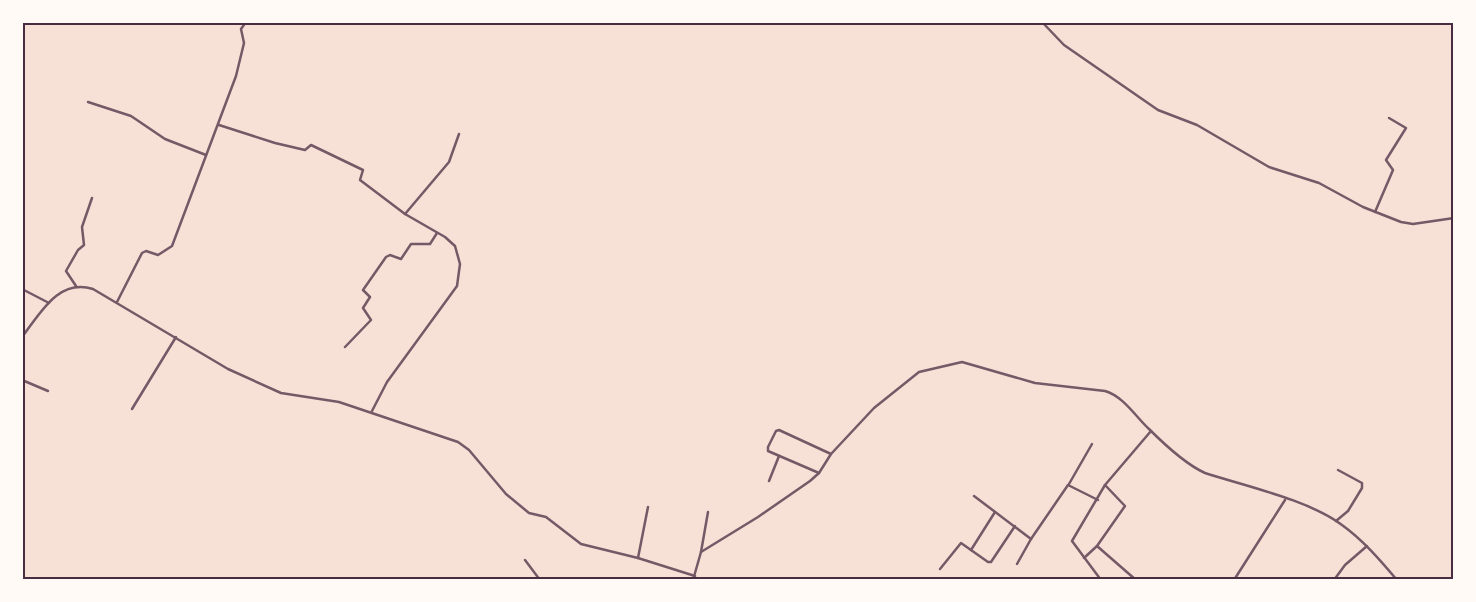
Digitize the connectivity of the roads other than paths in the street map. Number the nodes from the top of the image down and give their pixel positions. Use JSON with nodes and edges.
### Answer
{"nodes":[{"id":1,"x":246,"y":22,"type":"edge"},
{"id":2,"x":1042,"y":22,"type":"edge"},
{"id":3,"x":88,"y":102,"type":"dead end"},
{"id":4,"x":1389,"y":118,"type":"dead end"},
{"id":5,"x":219,"y":125,"type":"junction"},
{"id":6,"x":459,"y":134,"type":"dead end"},
{"id":7,"x":206,"y":154,"type":"junction"},
{"id":8,"x":92,"y":198,"type":"dead end"},
{"id":9,"x":1375,"y":212,"type":"junction"},
{"id":10,"x":405,"y":214,"type":"junction"},
{"id":11,"x":1454,"y":218,"type":"edge"},
{"id":12,"x":437,"y":233,"type":"junction"},
{"id":13,"x":76,"y":286,"type":"junction"},
{"id":14,"x":22,"y":289,"type":"edge"},
{"id":15,"x":117,"y":302,"type":"junction"},
{"id":16,"x":49,"y":303,"type":"junction"},
{"id":17,"x":22,"y":337,"type":"edge"},
{"id":18,"x":176,"y":337,"type":"junction"},
{"id":19,"x":345,"y":347,"type":"dead end"},
{"id":20,"x":22,"y":380,"type":"edge"},
{"id":21,"x":48,"y":392,"type":"dead end"},
{"id":22,"x":132,"y":410,"type":"dead end"},
{"id":23,"x":372,"y":412,"type":"junction"},
{"id":24,"x":1151,"y":431,"type":"junction"},
{"id":25,"x":1092,"y":444,"type":"dead end"},
{"id":26,"x":832,"y":454,"type":"junction"},
{"id":27,"x":779,"y":456,"type":"junction"},
{"id":28,"x":1338,"y":470,"type":"dead end"},
{"id":29,"x":819,"y":473,"type":"junction"},
{"id":30,"x":769,"y":481,"type":"dead end"},
{"id":31,"x":1069,"y":484,"type":"junction"},
{"id":32,"x":1105,"y":485,"type":"junction"},
{"id":33,"x":974,"y":496,"type":"dead end"},
{"id":34,"x":1098,"y":500,"type":"junction"},
{"id":35,"x":1286,"y":500,"type":"junction"},
{"id":36,"x":648,"y":507,"type":"dead end"},
{"id":37,"x":708,"y":512,"type":"dead end"},
{"id":38,"x":995,"y":512,"type":"junction"},
{"id":39,"x":1336,"y":521,"type":"junction"},
{"id":40,"x":1015,"y":526,"type":"junction"},
{"id":41,"x":1031,"y":539,"type":"junction"},
{"id":42,"x":1097,"y":546,"type":"junction"},
{"id":43,"x":1367,"y":546,"type":"junction"},
{"id":44,"x":970,"y":550,"type":"junction"},
{"id":45,"x":701,"y":552,"type":"junction"},
{"id":46,"x":638,"y":558,"type":"junction"},
{"id":47,"x":1084,"y":558,"type":"junction"},
{"id":48,"x":525,"y":560,"type":"dead end"},
{"id":49,"x":1017,"y":564,"type":"dead end"},
{"id":50,"x":940,"y":569,"type":"dead end"},
{"id":51,"x":694,"y":578,"type":"edge"},
{"id":52,"x":540,"y":580,"type":"edge"},
{"id":53,"x":1101,"y":580,"type":"edge"},
{"id":54,"x":1136,"y":580,"type":"edge"},
{"id":55,"x":1234,"y":580,"type":"edge"},
{"id":56,"x":1334,"y":580,"type":"edge"},
{"id":57,"x":1397,"y":580,"type":"edge"}],
"edges":[{"from":1,"to":5,"type":"street"},
{"from":2,"to":9,"type":"street"},
{"from":3,"to":7,"type":"street"},
{"from":4,"to":9,"type":"street"},
{"from":5,"to":7,"type":"street"},
{"from":5,"to":10,"type":"street"},
{"from":6,"to":10,"type":"street"},
{"from":7,"to":15,"type":"street"},
{"from":8,"to":13,"type":"street"},
{"from":9,"to":11,"type":"street"},
{"from":10,"to":12,"type":"street"},
{"from":12,"to":19,"type":"street"},
{"from":12,"to":23,"type":"street"},
{"from":13,"to":15,"type":"street"},
{"from":13,"to":16,"type":"street"},
{"from":14,"to":16,"type":"street"},
{"from":15,"to":18,"type":"street"},
{"from":16,"to":17,"type":"street"},
{"from":18,"to":22,"type":"street"},
{"from":18,"to":23,"type":"street"},
{"from":20,"to":21,"type":"street"},
{"from":23,"to":46,"type":"street"},
{"from":24,"to":26,"type":"street"},
{"from":24,"to":32,"type":"street"},
{"from":24,"to":35,"type":"street"},
{"from":25,"to":31,"type":"street"},
{"from":26,"to":27,"type":"street"},
{"from":26,"to":29,"type":"street"},
{"from":27,"to":29,"type":"street"},
{"from":27,"to":30,"type":"street"},
{"from":28,"to":39,"type":"street"},
{"from":29,"to":45,"type":"street"},
{"from":31,"to":34,"type":"street"},
{"from":31,"to":41,"type":"street"},
{"from":32,"to":34,"type":"street"},
{"from":32,"to":42,"type":"street"},
{"from":33,"to":38,"type":"street"},
{"from":34,"to":47,"type":"street"},
{"from":35,"to":39,"type":"street"},
{"from":35,"to":55,"type":"street"},
{"from":36,"to":46,"type":"street"},
{"from":37,"to":45,"type":"street"},
{"from":38,"to":40,"type":"street"},
{"from":38,"to":44,"type":"street"},
{"from":39,"to":43,"type":"street"},
{"from":40,"to":41,"type":"street"},
{"from":40,"to":44,"type":"street"},
{"from":41,"to":49,"type":"street"},
{"from":42,"to":47,"type":"street"},
{"from":42,"to":54,"type":"street"},
{"from":43,"to":56,"type":"street"},
{"from":43,"to":57,"type":"street"},
{"from":44,"to":50,"type":"street"},
{"from":45,"to":51,"type":"street"},
{"from":46,"to":51,"type":"street"},
{"from":47,"to":53,"type":"street"},
{"from":48,"to":52,"type":"street"}]}
